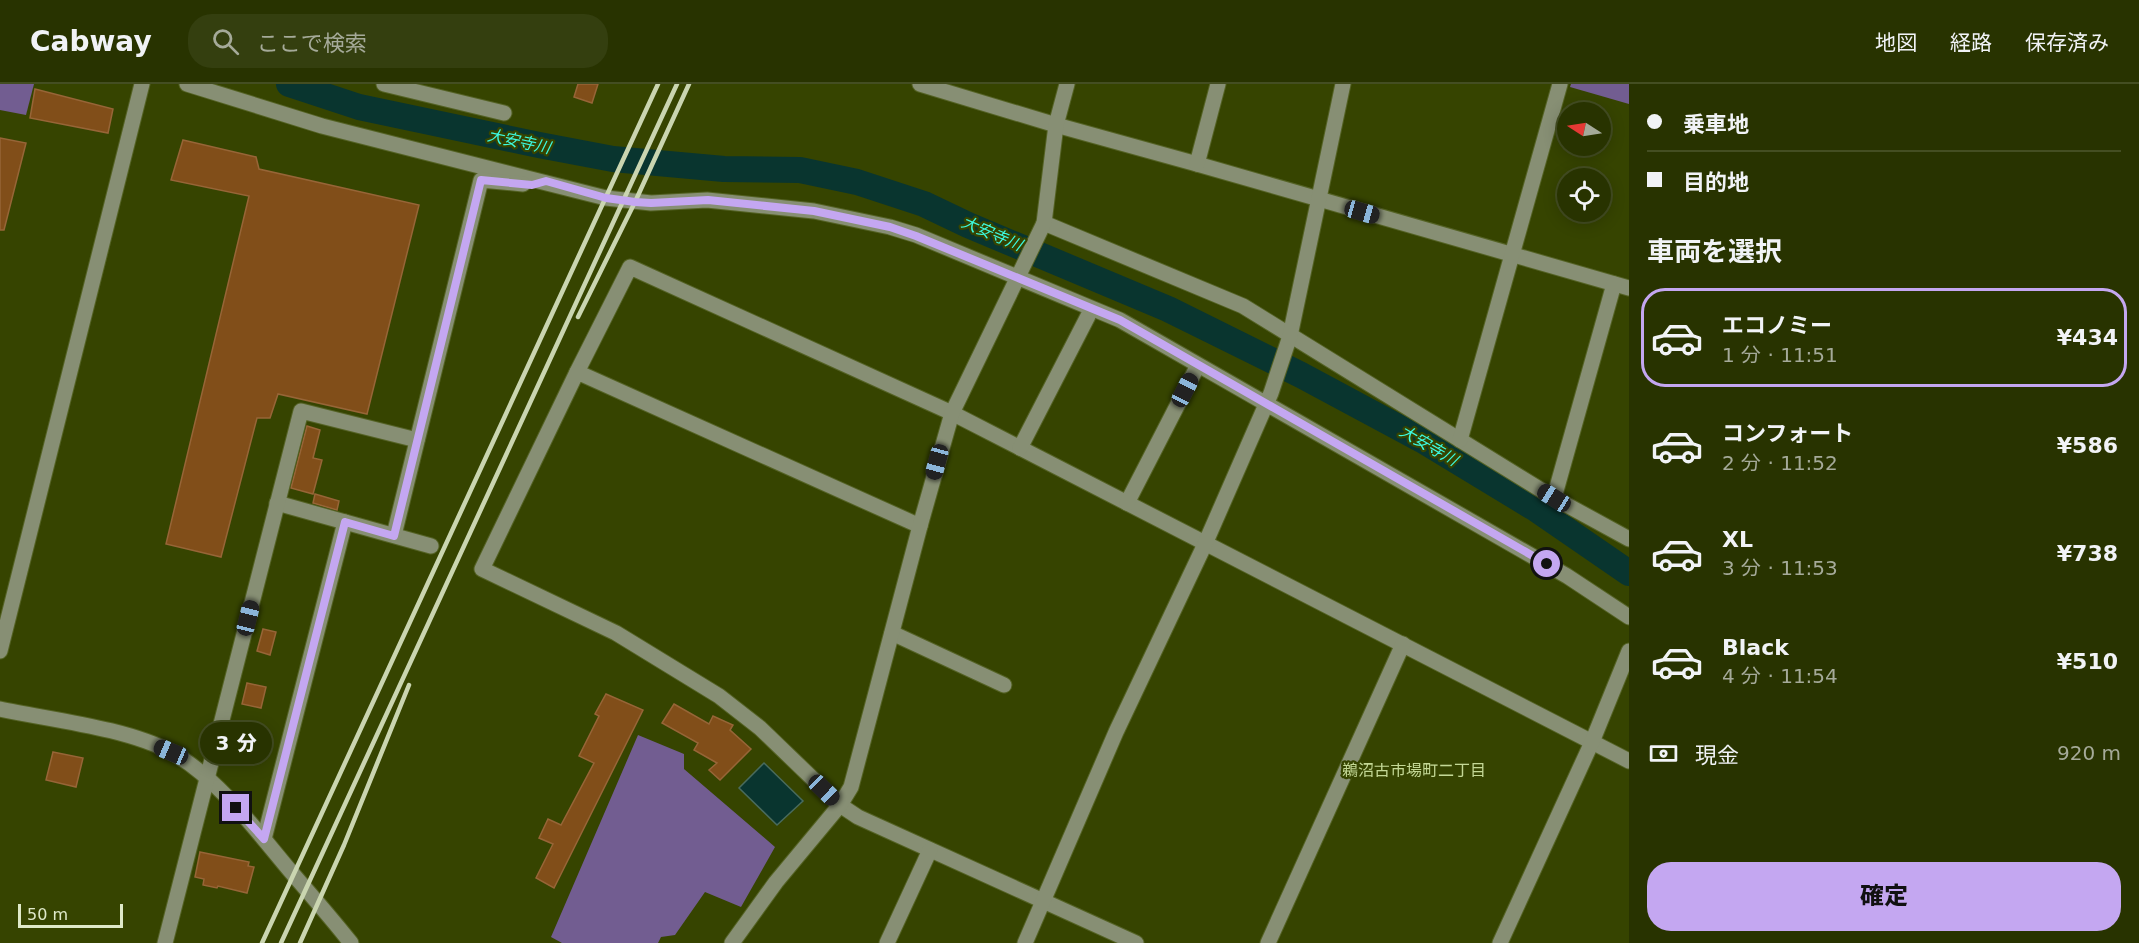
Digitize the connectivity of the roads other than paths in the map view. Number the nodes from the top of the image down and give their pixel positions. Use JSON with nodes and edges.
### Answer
{"nodes":[{"id":1,"x":142,"y":84,"type":"edge"},
{"id":2,"x":188,"y":84,"type":"edge"},
{"id":3,"x":384,"y":84,"type":"edge"},
{"id":4,"x":920,"y":84,"type":"edge"},
{"id":5,"x":1067,"y":84,"type":"edge"},
{"id":6,"x":1218,"y":84,"type":"edge"},
{"id":7,"x":1343,"y":84,"type":"edge"},
{"id":8,"x":1560,"y":84,"type":"edge"},
{"id":9,"x":504,"y":112,"type":"dead end"},
{"id":10,"x":1056,"y":125,"type":"junction"},
{"id":11,"x":1197,"y":164,"type":"junction"},
{"id":12,"x":546,"y":181,"type":"junction"},
{"id":13,"x":1319,"y":200,"type":"junction"},
{"id":14,"x":1043,"y":223,"type":"junction"},
{"id":15,"x":1512,"y":255,"type":"junction"},
{"id":16,"x":1018,"y":276,"type":"junction"},
{"id":17,"x":1622,"y":286,"type":"edge"},
{"id":18,"x":1088,"y":316,"type":"dead end"},
{"id":19,"x":1289,"y":340,"type":"junction"},
{"id":20,"x":1195,"y":371,"type":"dead end"},
{"id":21,"x":577,"y":372,"type":"junction"},
{"id":22,"x":1269,"y":398,"type":"junction"},
{"id":23,"x":952,"y":413,"type":"junction"},
{"id":24,"x":417,"y":440,"type":"junction"},
{"id":25,"x":1460,"y":440,"type":"junction"},
{"id":26,"x":1020,"y":448,"type":"junction"},
{"id":27,"x":1554,"y":498,"type":"junction"},
{"id":28,"x":277,"y":503,"type":"junction"},
{"id":29,"x":1127,"y":503,"type":"junction"},
{"id":30,"x":345,"y":522,"type":"junction"},
{"id":31,"x":920,"y":526,"type":"junction"},
{"id":32,"x":394,"y":536,"type":"junction"},
{"id":33,"x":1629,"y":539,"type":"edge"},
{"id":34,"x":1205,"y":544,"type":"junction"},
{"id":35,"x":431,"y":546,"type":"dead end"},
{"id":36,"x":1629,"y":617,"type":"edge"},
{"id":37,"x":892,"y":633,"type":"junction"},
{"id":38,"x":1403,"y":644,"type":"junction"},
{"id":39,"x":0,"y":651,"type":"edge"},
{"id":40,"x":1629,"y":651,"type":"edge"},
{"id":41,"x":1004,"y":685,"type":"dead end"},
{"id":42,"x":0,"y":710,"type":"edge"},
{"id":43,"x":1592,"y":742,"type":"junction"},
{"id":44,"x":1629,"y":761,"type":"edge"},
{"id":45,"x":208,"y":777,"type":"junction"},
{"id":46,"x":840,"y":805,"type":"junction"},
{"id":47,"x":264,"y":839,"type":"junction"},
{"id":48,"x":930,"y":850,"type":"junction"},
{"id":49,"x":1044,"y":900,"type":"junction"},
{"id":50,"x":165,"y":943,"type":"edge"},
{"id":51,"x":351,"y":943,"type":"edge"},
{"id":52,"x":732,"y":943,"type":"edge"},
{"id":53,"x":887,"y":943,"type":"edge"},
{"id":54,"x":1026,"y":943,"type":"edge"},
{"id":55,"x":1136,"y":943,"type":"edge"},
{"id":56,"x":1268,"y":943,"type":"edge"},
{"id":57,"x":1500,"y":943,"type":"edge"}],
"edges":[{"from":1,"to":39,"type":"street"},
{"from":2,"to":12,"type":"street"},
{"from":3,"to":9,"type":"street"},
{"from":4,"to":10,"type":"street"},
{"from":5,"to":10,"type":"street"},
{"from":6,"to":11,"type":"street"},
{"from":7,"to":13,"type":"street"},
{"from":8,"to":15,"type":"street"},
{"from":10,"to":11,"type":"street"},
{"from":10,"to":14,"type":"street"},
{"from":11,"to":13,"type":"street"},
{"from":12,"to":16,"type":"street"},
{"from":12,"to":24,"type":"street"},
{"from":13,"to":15,"type":"street"},
{"from":13,"to":19,"type":"street"},
{"from":14,"to":16,"type":"street"},
{"from":14,"to":19,"type":"street"},
{"from":15,"to":17,"type":"street"},
{"from":15,"to":25,"type":"street"},
{"from":16,"to":22,"type":"street"},
{"from":16,"to":23,"type":"street"},
{"from":17,"to":27,"type":"street"},
{"from":18,"to":26,"type":"street"},
{"from":19,"to":22,"type":"street"},
{"from":19,"to":25,"type":"street"},
{"from":20,"to":29,"type":"street"},
{"from":21,"to":23,"type":"street"},
{"from":21,"to":31,"type":"street"},
{"from":21,"to":46,"type":"street"},
{"from":22,"to":34,"type":"street"},
{"from":22,"to":36,"type":"street"},
{"from":23,"to":26,"type":"street"},
{"from":23,"to":31,"type":"street"},
{"from":24,"to":28,"type":"street"},
{"from":24,"to":32,"type":"street"},
{"from":25,"to":27,"type":"street"},
{"from":26,"to":29,"type":"street"},
{"from":27,"to":33,"type":"street"},
{"from":28,"to":30,"type":"street"},
{"from":28,"to":45,"type":"street"},
{"from":29,"to":34,"type":"street"},
{"from":30,"to":32,"type":"street"},
{"from":30,"to":47,"type":"street"},
{"from":31,"to":37,"type":"street"},
{"from":32,"to":35,"type":"street"},
{"from":34,"to":38,"type":"street"},
{"from":34,"to":49,"type":"street"},
{"from":37,"to":41,"type":"street"},
{"from":37,"to":46,"type":"street"},
{"from":38,"to":43,"type":"street"},
{"from":38,"to":56,"type":"street"},
{"from":40,"to":43,"type":"street"},
{"from":42,"to":45,"type":"street"},
{"from":43,"to":44,"type":"street"},
{"from":43,"to":57,"type":"street"},
{"from":45,"to":47,"type":"street"},
{"from":45,"to":50,"type":"street"},
{"from":46,"to":48,"type":"street"},
{"from":46,"to":52,"type":"street"},
{"from":47,"to":51,"type":"street"},
{"from":48,"to":49,"type":"street"},
{"from":48,"to":53,"type":"street"},
{"from":49,"to":54,"type":"street"},
{"from":49,"to":55,"type":"street"}]}
